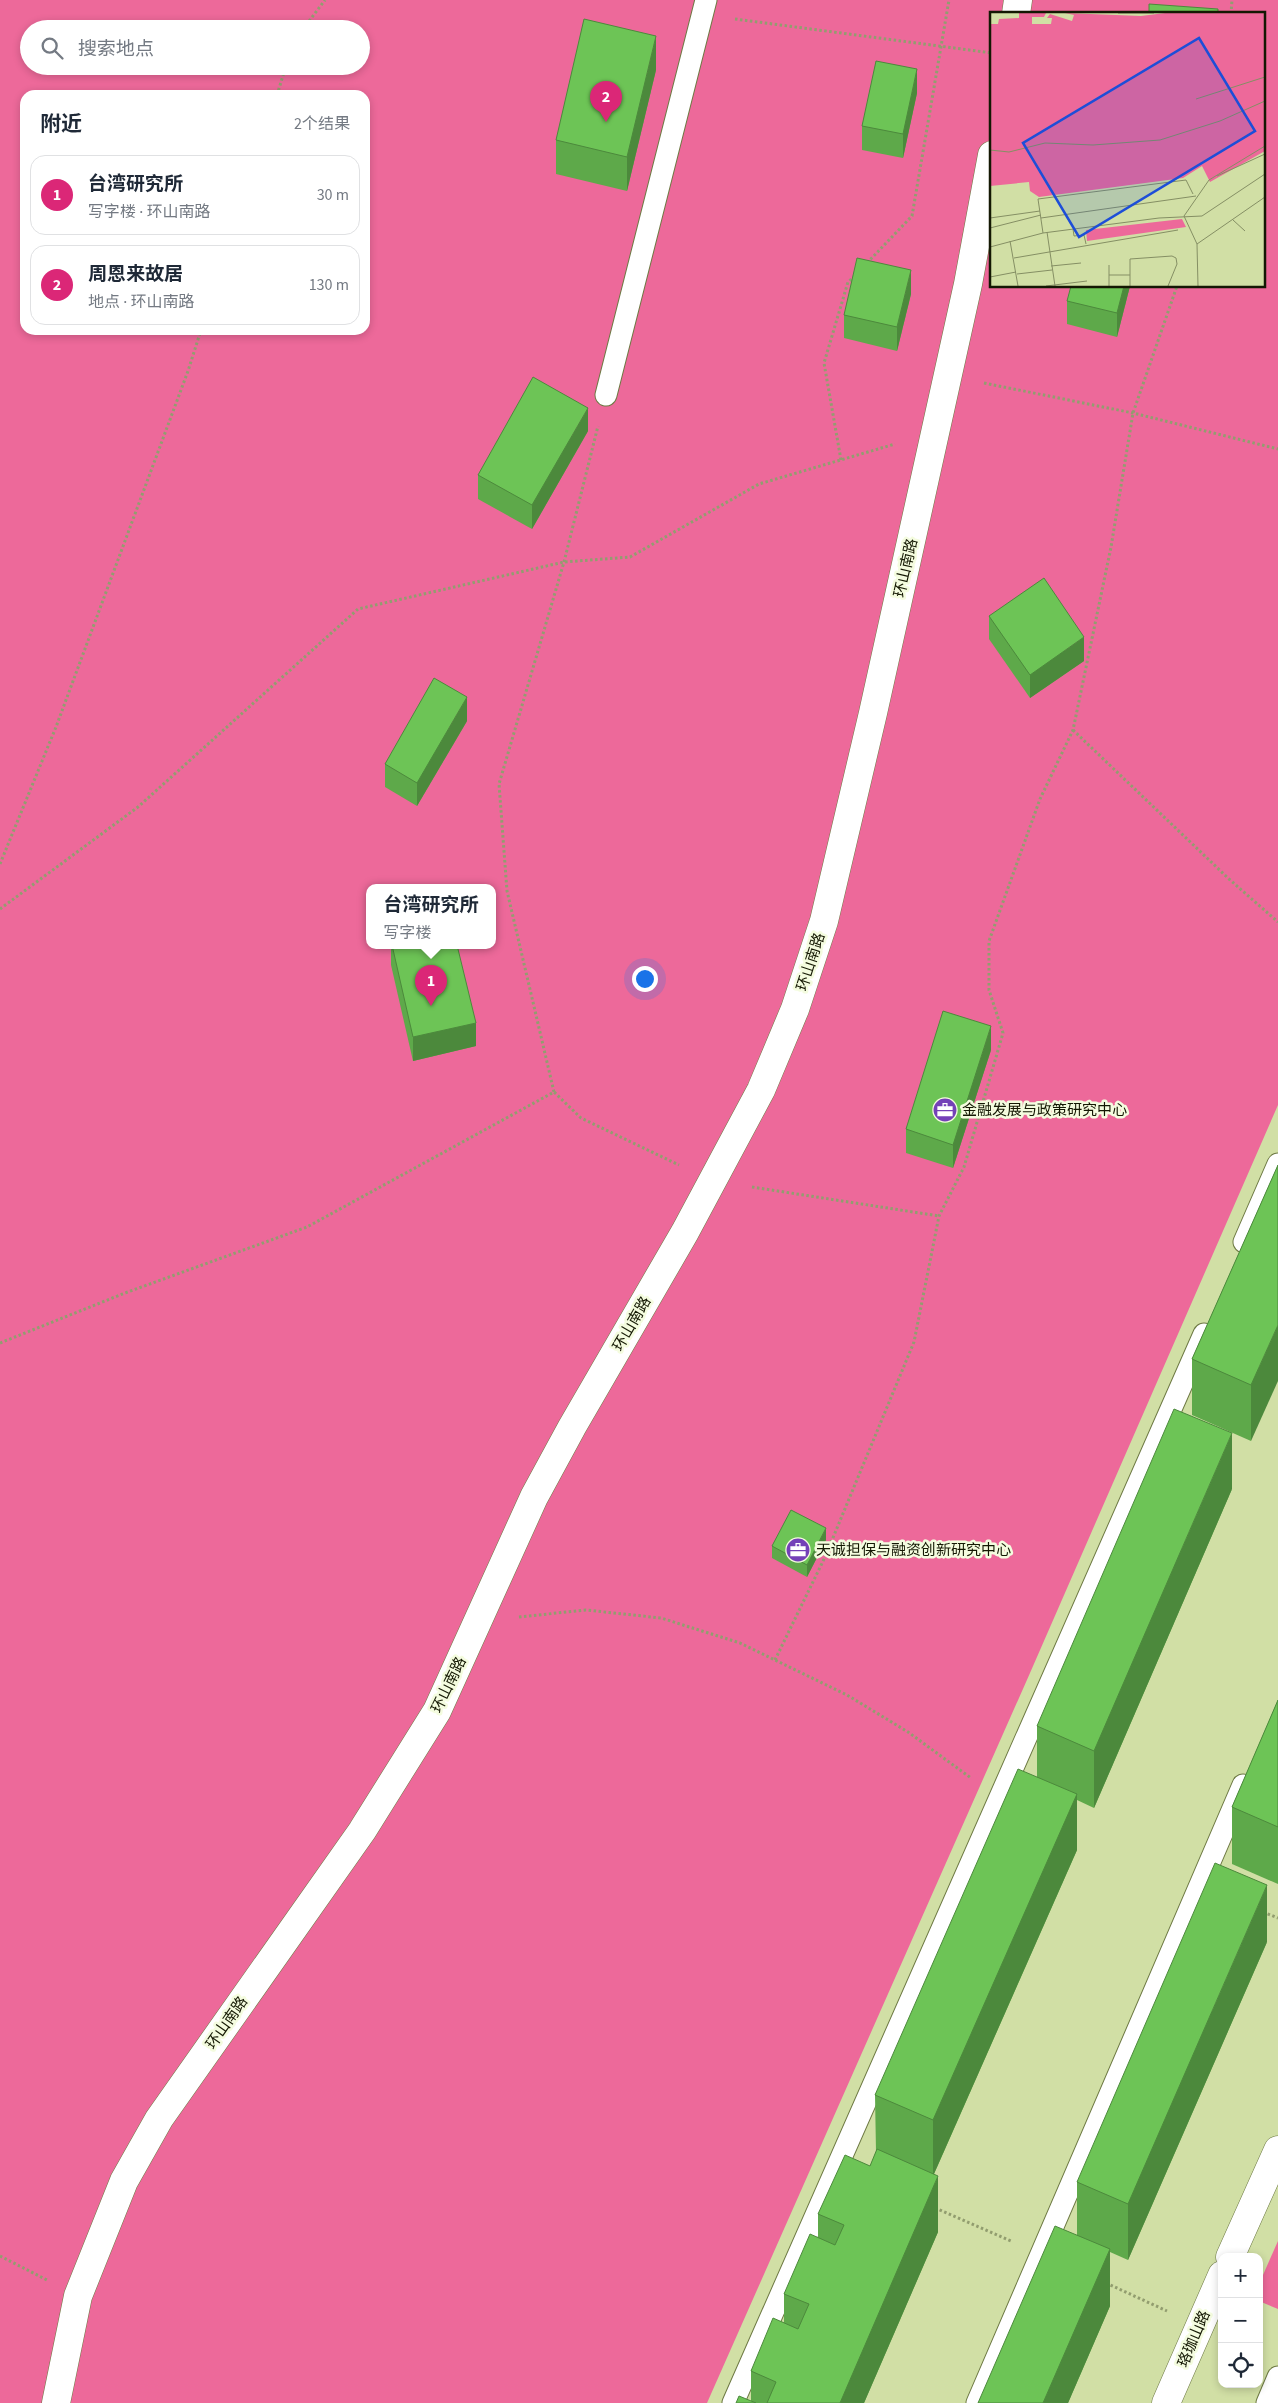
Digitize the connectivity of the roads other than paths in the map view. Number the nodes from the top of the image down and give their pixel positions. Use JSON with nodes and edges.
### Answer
{"nodes":[{"id":1,"x":704,"y":7,"type":"edge"},
{"id":2,"x":990,"y":166,"type":"edge"},
{"id":3,"x":606,"y":395,"type":"road end"},
{"id":4,"x":1278,"y":1164,"type":"edge"},
{"id":5,"x":1234,"y":1264,"type":"edge"},
{"id":6,"x":1210,"y":1318,"type":"edge"},
{"id":7,"x":1251,"y":1768,"type":"edge"},
{"id":8,"x":1278,"y":2150,"type":"edge"},
{"id":9,"x":1232,"y":2253,"type":"edge"},
{"id":10,"x":1218,"y":2284,"type":"edge"},
{"id":11,"x":1278,"y":2377,"type":"edge"},
{"id":12,"x":56,"y":2403,"type":"edge"},
{"id":13,"x":733,"y":2403,"type":"edge"},
{"id":14,"x":977,"y":2403,"type":"edge"},
{"id":15,"x":1166,"y":2403,"type":"edge"},
{"id":16,"x":1267,"y":2403,"type":"edge"}],
"edges":[{"from":1,"to":3,"type":"lane"},
{"from":2,"to":12,"type":"street","name":"环山南路"},
{"from":4,"to":5,"type":"lane"},
{"from":6,"to":13,"type":"lane"},
{"from":7,"to":14,"type":"lane"},
{"from":8,"to":9,"type":"street"},
{"from":10,"to":15,"type":"street","name":"珞珈山路"},
{"from":11,"to":16,"type":"lane"}]}
